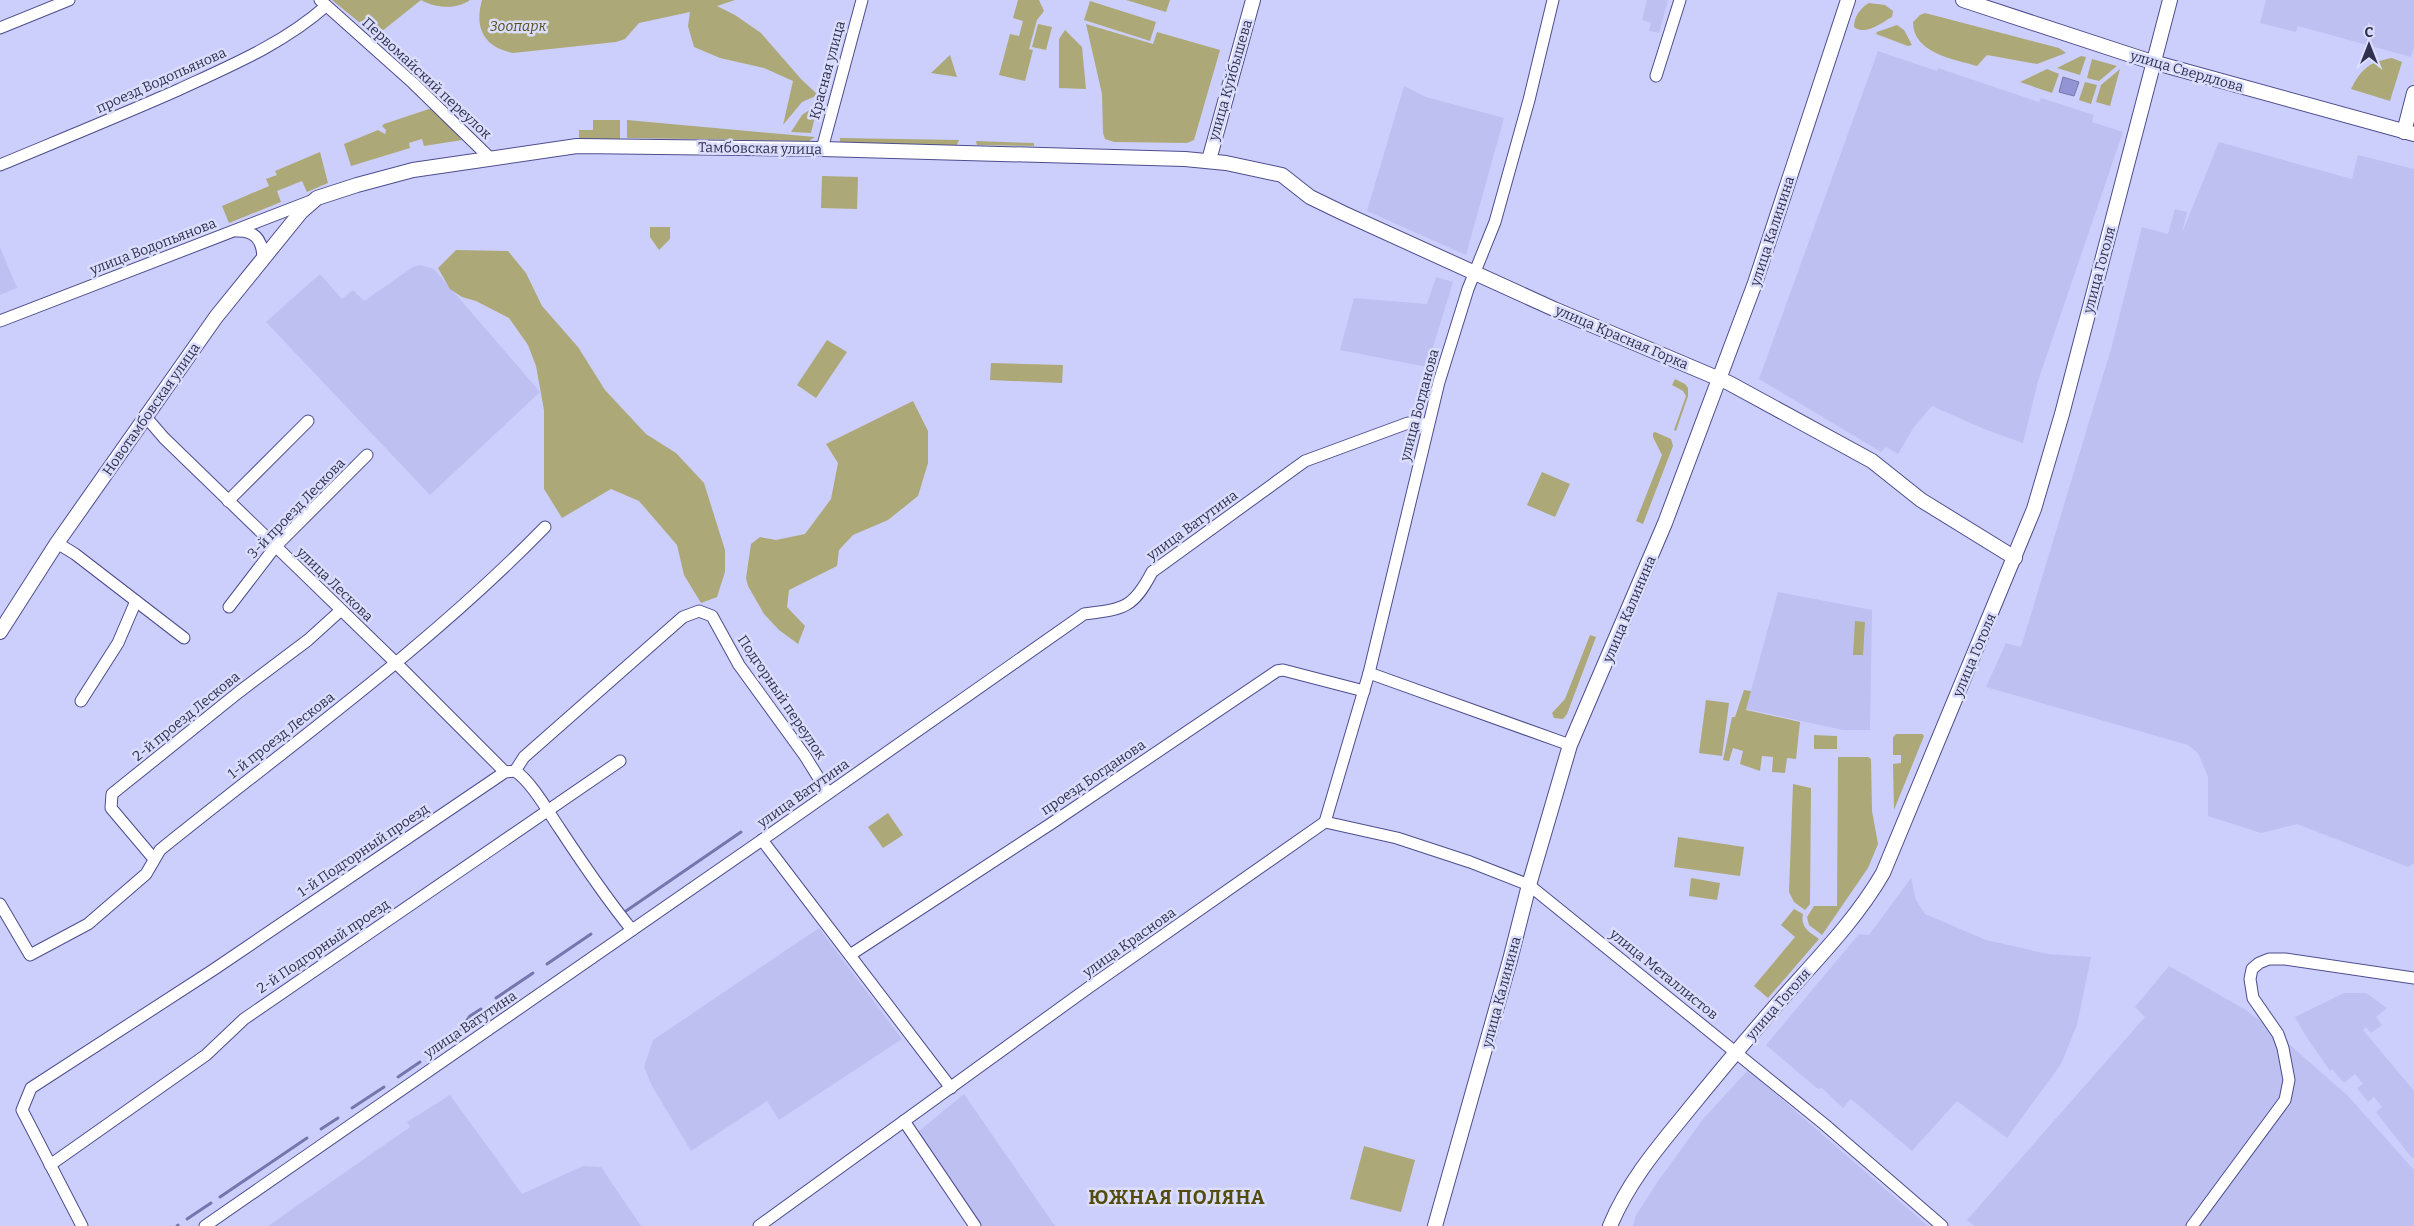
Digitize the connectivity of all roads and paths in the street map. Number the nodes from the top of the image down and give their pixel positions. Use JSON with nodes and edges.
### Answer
{"nodes":[{"id":1,"x":69,"y":0,"type":"edge"},
{"id":2,"x":862,"y":0,"type":"edge"},
{"id":3,"x":1252,"y":0,"type":"edge"},
{"id":4,"x":1554,"y":0,"type":"edge"},
{"id":5,"x":1680,"y":0,"type":"edge"},
{"id":6,"x":1848,"y":0,"type":"edge"},
{"id":7,"x":1963,"y":0,"type":"edge"},
{"id":8,"x":2170,"y":0,"type":"edge"},
{"id":9,"x":323,"y":3,"type":"edge"},
{"id":10,"x":0,"y":28,"type":"edge"},
{"id":11,"x":2154,"y":62,"type":"junction"},
{"id":12,"x":1656,"y":76,"type":"dead end"},
{"id":13,"x":2414,"y":93,"type":"edge"},
{"id":14,"x":2409,"y":133,"type":"edge"},
{"id":15,"x":822,"y":149,"type":"junction"},
{"id":16,"x":490,"y":158,"type":"junction"},
{"id":17,"x":1209,"y":160,"type":"junction"},
{"id":18,"x":0,"y":165,"type":"edge"},
{"id":19,"x":317,"y":198,"type":"junction"},
{"id":20,"x":234,"y":231,"type":"junction"},
{"id":21,"x":263,"y":257,"type":"junction"},
{"id":22,"x":1475,"y":272,"type":"junction"},
{"id":23,"x":0,"y":321,"type":"edge"},
{"id":24,"x":1720,"y":378,"type":"junction"},
{"id":25,"x":145,"y":416,"type":"junction"},
{"id":26,"x":308,"y":421,"type":"dead end"},
{"id":27,"x":1428,"y":424,"type":"junction"},
{"id":28,"x":367,"y":455,"type":"dead end"},
{"id":29,"x":228,"y":501,"type":"junction"},
{"id":30,"x":545,"y":527,"type":"dead end"},
{"id":31,"x":57,"y":543,"type":"junction"},
{"id":32,"x":276,"y":547,"type":"junction"},
{"id":33,"x":2015,"y":558,"type":"junction"},
{"id":34,"x":136,"y":601,"type":"junction"},
{"id":35,"x":228,"y":607,"type":"dead end"},
{"id":36,"x":340,"y":610,"type":"junction"},
{"id":37,"x":712,"y":616,"type":"joint"},
{"id":38,"x":0,"y":632,"type":"edge"},
{"id":39,"x":184,"y":638,"type":"dead end"},
{"id":40,"x":395,"y":662,"type":"junction"},
{"id":41,"x":1369,"y":673,"type":"junction"},
{"id":42,"x":1364,"y":691,"type":"junction"},
{"id":43,"x":81,"y":701,"type":"dead end"},
{"id":44,"x":1570,"y":745,"type":"junction"},
{"id":45,"x":620,"y":760,"type":"dead end"},
{"id":46,"x":510,"y":772,"type":"junction"},
{"id":47,"x":828,"y":793,"type":"junction"},
{"id":48,"x":548,"y":812,"type":"junction"},
{"id":49,"x":1325,"y":822,"type":"junction"},
{"id":50,"x":762,"y":840,"type":"junction"},
{"id":51,"x":154,"y":859,"type":"junction"},
{"id":52,"x":1529,"y":885,"type":"junction"},
{"id":53,"x":0,"y":904,"type":"edge"},
{"id":54,"x":632,"y":930,"type":"junction"},
{"id":55,"x":850,"y":955,"type":"junction"},
{"id":56,"x":2414,"y":978,"type":"edge"},
{"id":57,"x":1736,"y":1052,"type":"junction"},
{"id":58,"x":952,"y":1088,"type":"junction"},
{"id":59,"x":904,"y":1122,"type":"junction"},
{"id":60,"x":50,"y":1165,"type":"junction"},
{"id":61,"x":82,"y":1226,"type":"edge"},
{"id":62,"x":205,"y":1226,"type":"edge"},
{"id":63,"x":759,"y":1226,"type":"edge"},
{"id":64,"x":975,"y":1226,"type":"edge"},
{"id":65,"x":1435,"y":1226,"type":"edge"},
{"id":66,"x":1610,"y":1226,"type":"edge"},
{"id":67,"x":1942,"y":1226,"type":"edge"},
{"id":68,"x":2192,"y":1226,"type":"edge"}],
"edges":[{"from":1,"to":10,"type":"street"},
{"from":2,"to":15,"type":"street","name":"Красная улица"},
{"from":3,"to":17,"type":"main road","name":"улица Куйбышева"},
{"from":4,"to":22,"type":"street","name":"улица Богданова"},
{"from":5,"to":12,"type":"street"},
{"from":6,"to":24,"type":"main road","name":"улица Калинина"},
{"from":7,"to":11,"type":"main road","name":"улица Свердлова"},
{"from":8,"to":11,"type":"main road","name":"улица Гоголя"},
{"from":9,"to":16,"type":"street","name":"Первомайский переулок"},
{"from":9,"to":18,"type":"street","name":"проезд Водопьянова"},
{"from":11,"to":14,"type":"main road","name":"улица Свердлова"},
{"from":11,"to":33,"type":"main road","name":"улица Гоголя"},
{"from":13,"to":14,"type":"main road"},
{"from":15,"to":16,"type":"main road","name":"Тамбовская улица"},
{"from":15,"to":17,"type":"main road","name":"Тамбовская улица"},
{"from":16,"to":19,"type":"main road","name":"Тамбовская улица"},
{"from":17,"to":22,"type":"main road","name":"улица Красная Горка"},
{"from":19,"to":20,"type":"street","name":"улица Водопьянова"},
{"from":19,"to":21,"type":"main road","name":"Новотамбовская улица"},
{"from":20,"to":21,"type":"street"},
{"from":20,"to":23,"type":"street","name":"улица Водопьянова"},
{"from":21,"to":25,"type":"main road","name":"Новотамбовская улица"},
{"from":22,"to":24,"type":"main road","name":"улица Красная Горка"},
{"from":22,"to":27,"type":"street","name":"улица Богданова"},
{"from":24,"to":33,"type":"main road","name":"улица Красная Горка"},
{"from":24,"to":44,"type":"main road","name":"улица Калинина"},
{"from":25,"to":29,"type":"street","name":"улица Лескова"},
{"from":25,"to":31,"type":"main road","name":"Новотамбовская улица"},
{"from":26,"to":29,"type":"street"},
{"from":27,"to":41,"type":"street","name":"улица Богданова"},
{"from":27,"to":47,"type":"street","name":"улица Ватутина"},
{"from":28,"to":32,"type":"street","name":"3-й проезд Лескова"},
{"from":29,"to":32,"type":"street","name":"улица Лескова"},
{"from":30,"to":40,"type":"street","name":"1-й проезд Лескова"},
{"from":31,"to":34,"type":"street"},
{"from":31,"to":38,"type":"main road","name":"Новотамбовская улица"},
{"from":32,"to":35,"type":"street","name":"3-й проезд Лескова"},
{"from":32,"to":36,"type":"street","name":"улица Лескова"},
{"from":33,"to":57,"type":"main road","name":"улица Гоголя"},
{"from":34,"to":39,"type":"street"},
{"from":34,"to":43,"type":"street"},
{"from":36,"to":40,"type":"street","name":"улица Лескова"},
{"from":36,"to":51,"type":"street","name":"2-й проезд Лескова"},
{"from":37,"to":46,"type":"street","name":"1-й Подгорный проезд"},
{"from":37,"to":47,"type":"street","name":"Подгорный переулок"},
{"from":40,"to":46,"type":"street","name":"улица Лескова"},
{"from":40,"to":51,"type":"street","name":"1-й проезд Лескова"},
{"from":41,"to":42,"type":"street","name":"улица Богданова"},
{"from":41,"to":44,"type":"street"},
{"from":42,"to":49,"type":"street","name":"улица Богданова"},
{"from":42,"to":55,"type":"street","name":"проезд Богданова"},
{"from":44,"to":52,"type":"main road","name":"улица Калинина"},
{"from":45,"to":48,"type":"street","name":"2-й Подгорный проезд"},
{"from":46,"to":48,"type":"street","name":"улица Лескова"},
{"from":46,"to":60,"type":"street","name":"1-й Подгорный проезд"},
{"from":47,"to":50,"type":"street","name":"улица Ватутина"},
{"from":48,"to":54,"type":"street","name":"улица Лескова"},
{"from":48,"to":60,"type":"street","name":"2-й Подгорный проезд"},
{"from":49,"to":52,"type":"street","name":"улица Металлистов"},
{"from":49,"to":58,"type":"street","name":"улица Краснова"},
{"from":50,"to":54,"type":"street","name":"улица Ватутина"},
{"from":50,"to":55,"type":"street"},
{"from":51,"to":53,"type":"street","name":"1-й проезд Лескова"},
{"from":52,"to":57,"type":"street","name":"улица Металлистов"},
{"from":52,"to":65,"type":"main road","name":"улица Калинина"},
{"from":54,"to":62,"type":"street","name":"улица Ватутина"},
{"from":55,"to":58,"type":"street"},
{"from":56,"to":68,"type":"street"},
{"from":57,"to":66,"type":"main road","name":"улица Гоголя"},
{"from":57,"to":67,"type":"street","name":"улица Металлистов"},
{"from":58,"to":59,"type":"street","name":"улица Краснова"},
{"from":59,"to":63,"type":"street","name":"улица Краснова"},
{"from":59,"to":64,"type":"street"},
{"from":60,"to":61,"type":"street"}]}
